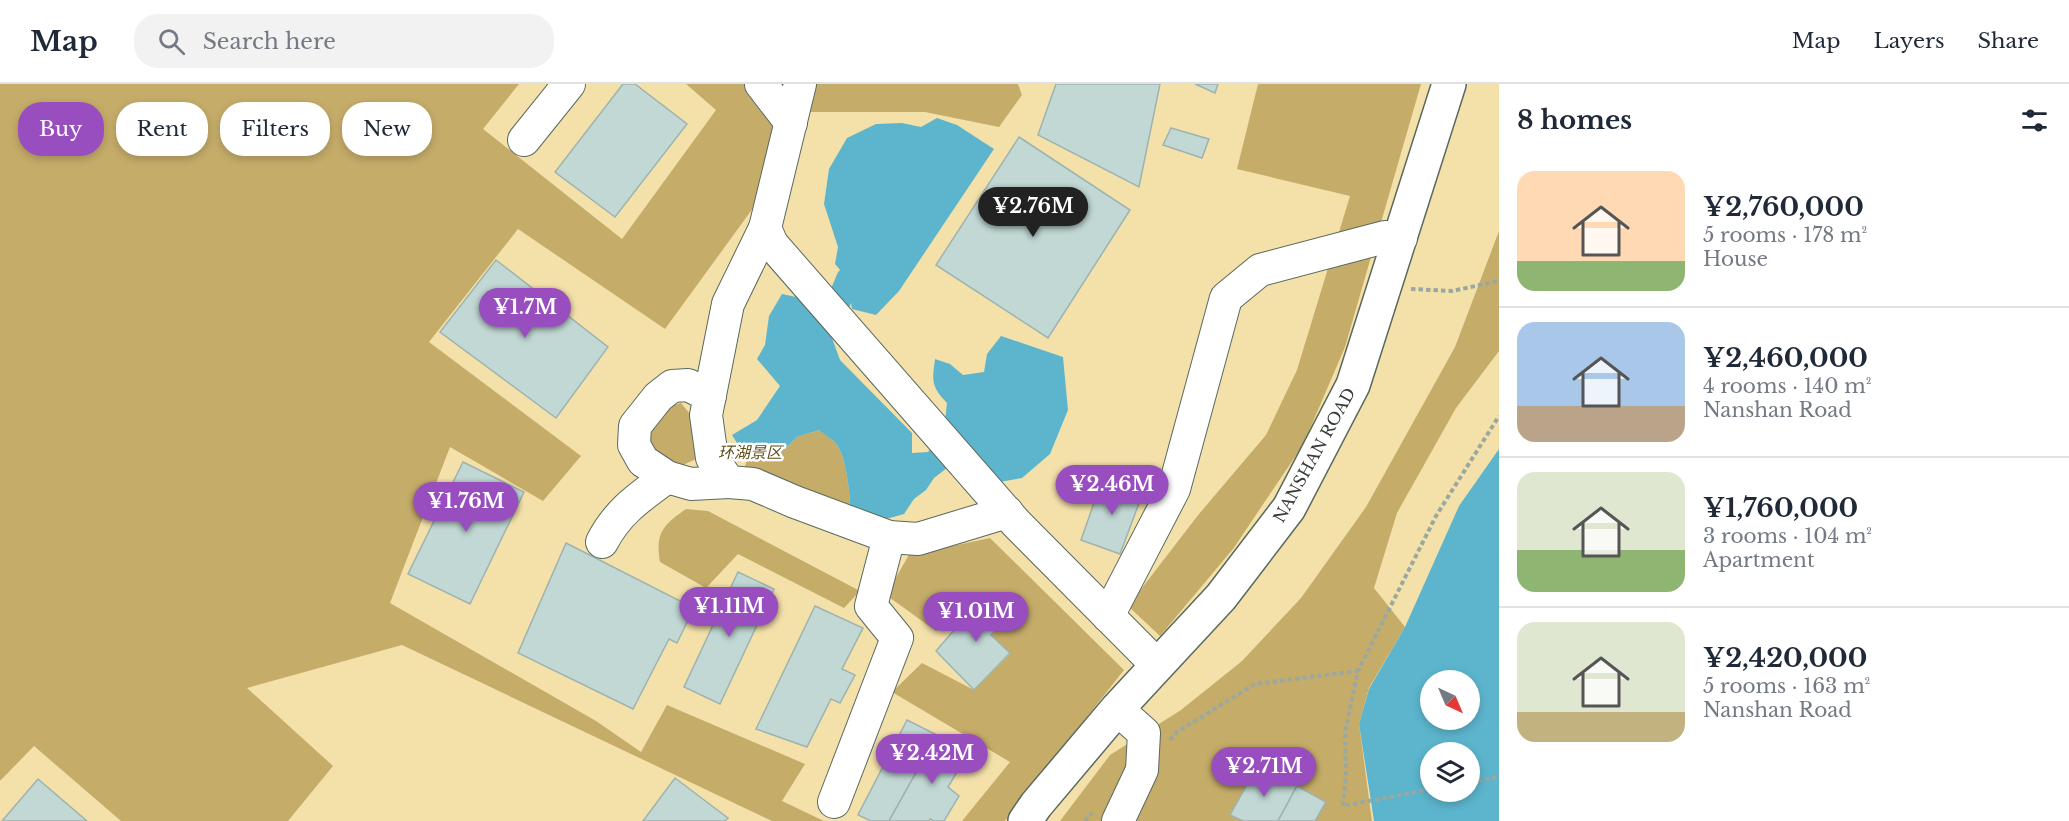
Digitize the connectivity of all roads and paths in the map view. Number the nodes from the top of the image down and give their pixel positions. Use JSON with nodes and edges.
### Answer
{"nodes":[{"id":1,"x":569,"y":84,"type":"edge"},
{"id":2,"x":760,"y":84,"type":"edge"},
{"id":3,"x":800,"y":84,"type":"edge"},
{"id":4,"x":1449,"y":84,"type":"edge"},
{"id":5,"x":791,"y":123,"type":"junction"},
{"id":6,"x":524,"y":140,"type":"dead end"},
{"id":7,"x":765,"y":228,"type":"junction"},
{"id":8,"x":1401,"y":238,"type":"junction"},
{"id":9,"x":1499,"y":281,"type":"edge"},
{"id":10,"x":1384,"y":288,"type":"junction"},
{"id":11,"x":710,"y":396,"type":"junction"},
{"id":12,"x":1499,"y":416,"type":"edge"},
{"id":13,"x":667,"y":477,"type":"junction"},
{"id":14,"x":729,"y":482,"type":"junction"},
{"id":15,"x":1007,"y":512,"type":"junction"},
{"id":16,"x":889,"y":537,"type":"junction"},
{"id":17,"x":602,"y":542,"type":"dead end"},
{"id":18,"x":1108,"y":616,"type":"junction"},
{"id":19,"x":1158,"y":665,"type":"junction"},
{"id":20,"x":1358,"y":671,"type":"junction"},
{"id":21,"x":1117,"y":709,"type":"junction"},
{"id":22,"x":1142,"y":770,"type":"junction"},
{"id":23,"x":1499,"y":777,"type":"edge"},
{"id":24,"x":1480,"y":780,"type":"edge"},
{"id":25,"x":1420,"y":791,"type":"edge"},
{"id":26,"x":834,"y":802,"type":"dead end"},
{"id":27,"x":1109,"y":813,"type":"edge"},
{"id":28,"x":1025,"y":821,"type":"edge"},
{"id":29,"x":1085,"y":821,"type":"edge"}],
"edges":[{"from":1,"to":6,"type":"street"},
{"from":2,"to":5,"type":"street"},
{"from":3,"to":5,"type":"street"},
{"from":4,"to":8,"type":"main road","name":"NANSHAN ROAD"},
{"from":5,"to":7,"type":"street"},
{"from":7,"to":11,"type":"street"},
{"from":7,"to":15,"type":"street"},
{"from":8,"to":10,"type":"main road","name":"NANSHAN ROAD"},
{"from":8,"to":18,"type":"street"},
{"from":9,"to":10,"type":"path"},
{"from":10,"to":19,"type":"main road","name":"NANSHAN ROAD"},
{"from":11,"to":13,"type":"street"},
{"from":11,"to":14,"type":"street"},
{"from":12,"to":20,"type":"path"},
{"from":13,"to":14,"type":"street"},
{"from":13,"to":17,"type":"street"},
{"from":14,"to":16,"type":"street"},
{"from":15,"to":16,"type":"street"},
{"from":15,"to":18,"type":"street"},
{"from":16,"to":26,"type":"street"},
{"from":18,"to":19,"type":"street"},
{"from":19,"to":21,"type":"main road","name":"NANSHAN ROAD"},
{"from":20,"to":22,"type":"path"},
{"from":20,"to":25,"type":"path"},
{"from":21,"to":22,"type":"street"},
{"from":21,"to":28,"type":"main road","name":"NANSHAN ROAD"},
{"from":22,"to":27,"type":"street"},
{"from":23,"to":24,"type":"path"},
{"from":27,"to":29,"type":"path"}]}
